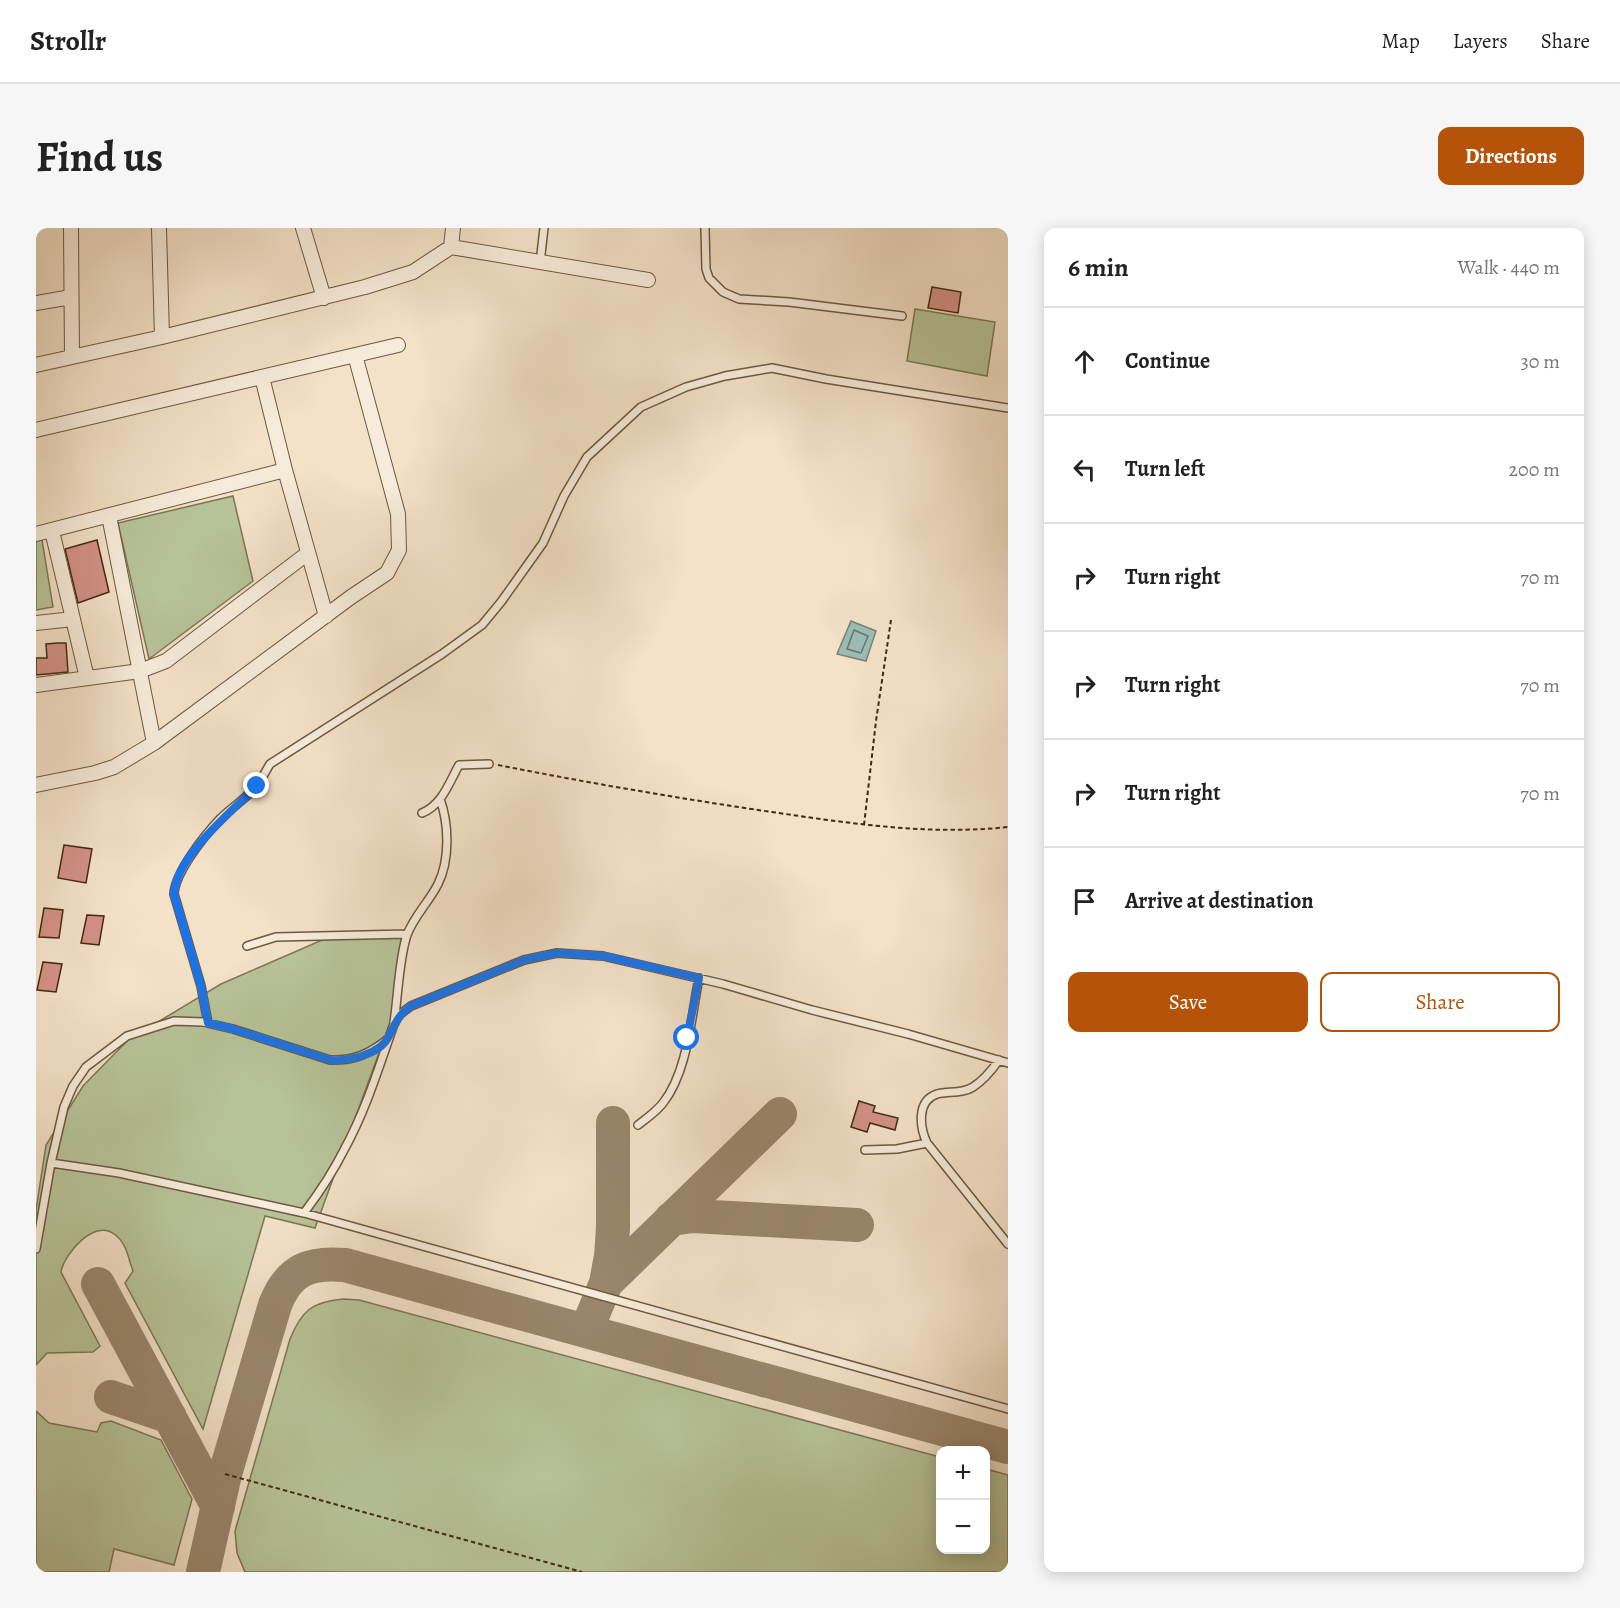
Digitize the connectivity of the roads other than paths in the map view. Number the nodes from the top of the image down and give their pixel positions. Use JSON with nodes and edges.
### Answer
{"nodes":[{"id":1,"x":71,"y":228,"type":"edge"},
{"id":2,"x":159,"y":228,"type":"edge"},
{"id":3,"x":303,"y":228,"type":"edge"},
{"id":4,"x":453,"y":228,"type":"edge"},
{"id":5,"x":544,"y":228,"type":"edge"},
{"id":6,"x":705,"y":228,"type":"edge"},
{"id":7,"x":451,"y":247,"type":"junction"},
{"id":8,"x":540,"y":262,"type":"junction"},
{"id":9,"x":648,"y":280,"type":"dead end"},
{"id":10,"x":71,"y":297,"type":"junction"},
{"id":11,"x":324,"y":298,"type":"junction"},
{"id":12,"x":36,"y":303,"type":"edge"},
{"id":13,"x":902,"y":316,"type":"dead end"},
{"id":14,"x":162,"y":337,"type":"junction"},
{"id":15,"x":398,"y":345,"type":"dead end"},
{"id":16,"x":355,"y":355,"type":"junction"},
{"id":17,"x":72,"y":357,"type":"junction"},
{"id":18,"x":36,"y":365,"type":"edge"},
{"id":19,"x":262,"y":377,"type":"junction"},
{"id":20,"x":1008,"y":408,"type":"edge"},
{"id":21,"x":36,"y":430,"type":"edge"},
{"id":22,"x":285,"y":470,"type":"junction"},
{"id":23,"x":109,"y":516,"type":"junction"},
{"id":24,"x":52,"y":531,"type":"junction"},
{"id":25,"x":36,"y":534,"type":"edge"},
{"id":26,"x":308,"y":553,"type":"junction"},
{"id":27,"x":326,"y":615,"type":"junction"},
{"id":28,"x":73,"y":620,"type":"junction"},
{"id":29,"x":36,"y":623,"type":"edge"},
{"id":30,"x":140,"y":671,"type":"junction"},
{"id":31,"x":87,"y":678,"type":"junction"},
{"id":32,"x":36,"y":685,"type":"edge"},
{"id":33,"x":154,"y":744,"type":"junction"},
{"id":34,"x":489,"y":764,"type":"road end"},
{"id":35,"x":36,"y":785,"type":"edge"},
{"id":36,"x":440,"y":799,"type":"junction"},
{"id":37,"x":422,"y":813,"type":"dead end"},
{"id":38,"x":407,"y":934,"type":"junction"},
{"id":39,"x":247,"y":946,"type":"dead end"},
{"id":40,"x":699,"y":978,"type":"junction"},
{"id":41,"x":208,"y":1023,"type":"junction"},
{"id":42,"x":394,"y":1024,"type":"junction"},
{"id":43,"x":389,"y":1038,"type":"junction"},
{"id":44,"x":999,"y":1060,"type":"junction"},
{"id":45,"x":1008,"y":1063,"type":"edge"},
{"id":46,"x":638,"y":1125,"type":"dead end"},
{"id":47,"x":927,"y":1143,"type":"junction"},
{"id":48,"x":865,"y":1150,"type":"dead end"},
{"id":49,"x":51,"y":1163,"type":"junction"},
{"id":50,"x":304,"y":1213,"type":"junction"},
{"id":51,"x":1008,"y":1244,"type":"edge"},
{"id":52,"x":36,"y":1249,"type":"edge"},
{"id":53,"x":1008,"y":1409,"type":"edge"}],
"edges":[{"from":1,"to":10,"type":"street"},
{"from":2,"to":14,"type":"street"},
{"from":3,"to":11,"type":"street"},
{"from":4,"to":7,"type":"street"},
{"from":5,"to":8,"type":"lane"},
{"from":6,"to":13,"type":"lane"},
{"from":7,"to":8,"type":"street"},
{"from":7,"to":11,"type":"street"},
{"from":8,"to":9,"type":"street"},
{"from":10,"to":12,"type":"street"},
{"from":10,"to":17,"type":"street"},
{"from":11,"to":14,"type":"street"},
{"from":14,"to":17,"type":"street"},
{"from":15,"to":16,"type":"street"},
{"from":16,"to":19,"type":"street"},
{"from":16,"to":27,"type":"street"},
{"from":17,"to":18,"type":"street"},
{"from":19,"to":21,"type":"street"},
{"from":19,"to":22,"type":"street"},
{"from":20,"to":41,"type":"lane"},
{"from":22,"to":23,"type":"street"},
{"from":22,"to":26,"type":"street"},
{"from":23,"to":24,"type":"street"},
{"from":23,"to":30,"type":"street"},
{"from":24,"to":25,"type":"street"},
{"from":24,"to":28,"type":"street"},
{"from":26,"to":27,"type":"street"},
{"from":26,"to":30,"type":"street"},
{"from":27,"to":33,"type":"street"},
{"from":28,"to":29,"type":"street"},
{"from":28,"to":31,"type":"street"},
{"from":30,"to":31,"type":"street"},
{"from":30,"to":33,"type":"street"},
{"from":31,"to":32,"type":"street"},
{"from":33,"to":35,"type":"street"},
{"from":34,"to":36,"type":"lane"},
{"from":36,"to":37,"type":"lane"},
{"from":36,"to":38,"type":"lane"},
{"from":38,"to":39,"type":"lane"},
{"from":38,"to":42,"type":"lane"},
{"from":40,"to":42,"type":"lane"},
{"from":40,"to":44,"type":"lane"},
{"from":40,"to":46,"type":"lane"},
{"from":41,"to":43,"type":"lane"},
{"from":41,"to":49,"type":"lane"},
{"from":42,"to":43,"type":"lane"},
{"from":43,"to":50,"type":"lane"},
{"from":44,"to":45,"type":"lane"},
{"from":44,"to":47,"type":"lane"},
{"from":47,"to":48,"type":"lane"},
{"from":47,"to":51,"type":"lane"},
{"from":49,"to":50,"type":"lane"},
{"from":49,"to":52,"type":"lane"},
{"from":50,"to":53,"type":"lane"}]}
